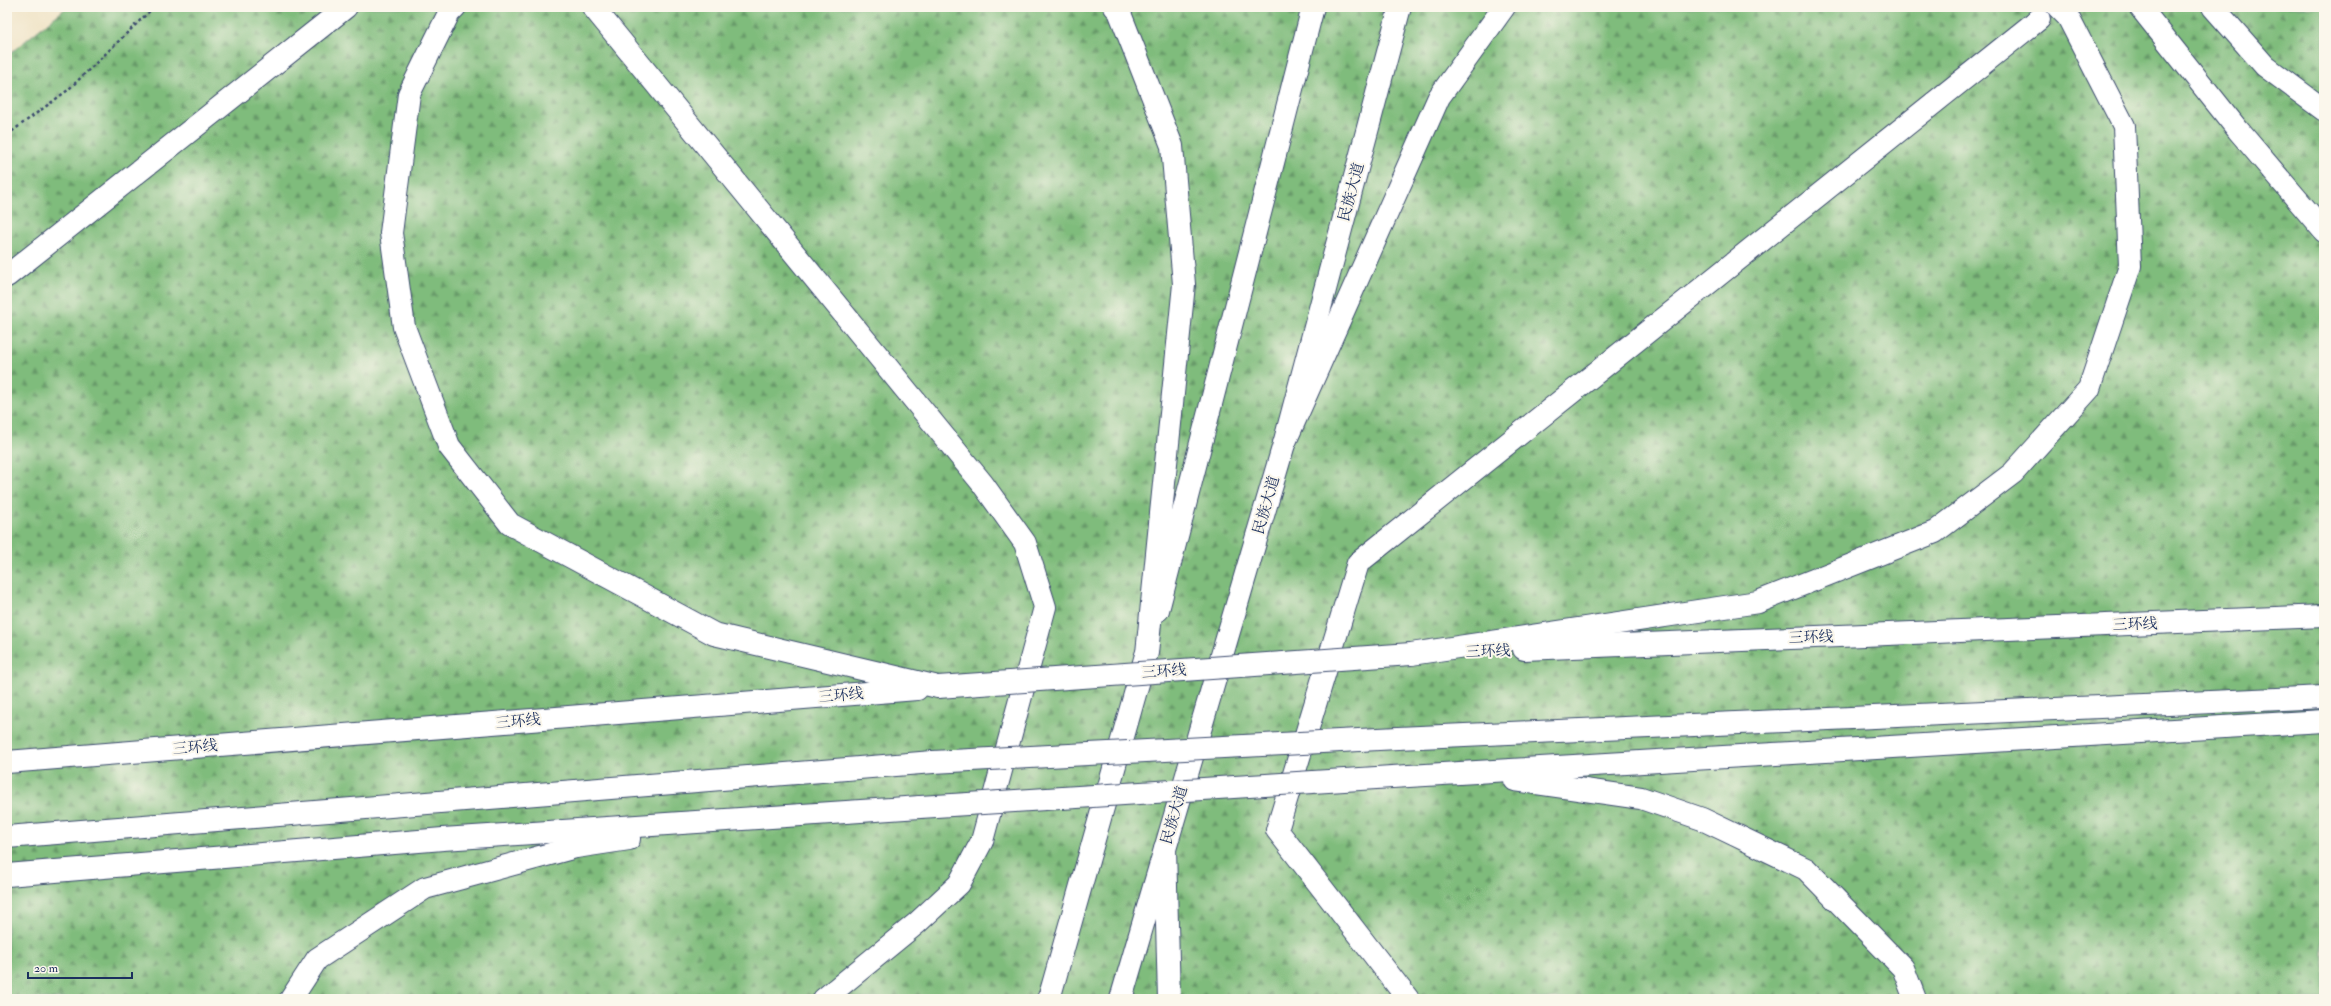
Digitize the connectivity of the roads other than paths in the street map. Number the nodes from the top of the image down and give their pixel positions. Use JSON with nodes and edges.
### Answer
{"nodes":[{"id":1,"x":346,"y":7,"type":"edge"},
{"id":2,"x":455,"y":7,"type":"edge"},
{"id":3,"x":593,"y":7,"type":"edge"},
{"id":4,"x":1115,"y":7,"type":"edge"},
{"id":5,"x":1313,"y":7,"type":"edge"},
{"id":6,"x":1400,"y":7,"type":"edge"},
{"id":7,"x":1504,"y":7,"type":"edge"},
{"id":8,"x":2058,"y":7,"type":"edge"},
{"id":9,"x":2140,"y":7,"type":"edge"},
{"id":10,"x":2213,"y":7,"type":"edge"},
{"id":11,"x":2039,"y":19,"type":"dead end"},
{"id":12,"x":2324,"y":110,"type":"edge"},
{"id":13,"x":2324,"y":231,"type":"edge"},
{"id":14,"x":7,"y":276,"type":"edge"},
{"id":15,"x":1284,"y":444,"type":"junction"},
{"id":16,"x":2324,"y":616,"type":"edge"},
{"id":17,"x":1147,"y":653,"type":"junction"},
{"id":18,"x":1411,"y":654,"type":"junction"},
{"id":19,"x":938,"y":687,"type":"junction"},
{"id":20,"x":2324,"y":697,"type":"edge"},
{"id":21,"x":2324,"y":721,"type":"edge"},
{"id":22,"x":7,"y":762,"type":"edge"},
{"id":23,"x":1464,"y":773,"type":"junction"},
{"id":24,"x":763,"y":816,"type":"junction"},
{"id":25,"x":7,"y":837,"type":"edge"},
{"id":26,"x":1165,"y":848,"type":"junction"},
{"id":27,"x":7,"y":875,"type":"edge"},
{"id":28,"x":1049,"y":997,"type":"edge"},
{"id":29,"x":291,"y":999,"type":"edge"},
{"id":30,"x":824,"y":999,"type":"edge"},
{"id":31,"x":1121,"y":999,"type":"edge"},
{"id":32,"x":1170,"y":999,"type":"edge"},
{"id":33,"x":1408,"y":999,"type":"edge"},
{"id":34,"x":1915,"y":999,"type":"edge"}],
"edges":[{"from":1,"to":14,"type":"main road"},
{"from":2,"to":19,"type":"main road"},
{"from":3,"to":30,"type":"main road"},
{"from":4,"to":17,"type":"main road"},
{"from":5,"to":17,"type":"main road"},
{"from":6,"to":15,"type":"main road","name":"民族大道"},
{"from":7,"to":15,"type":"main road"},
{"from":8,"to":18,"type":"main road"},
{"from":9,"to":13,"type":"main road"},
{"from":10,"to":12,"type":"main road"},
{"from":11,"to":33,"type":"main road"},
{"from":15,"to":26,"type":"main road","name":"民族大道"},
{"from":16,"to":18,"type":"main road","name":"三环线"},
{"from":17,"to":28,"type":"main road"},
{"from":18,"to":19,"type":"main road","name":"三环线","bridge":true},
{"from":19,"to":22,"type":"main road","name":"三环线"},
{"from":20,"to":25,"type":"main road","bridge":true},
{"from":21,"to":23,"type":"main road"},
{"from":23,"to":24,"type":"main road","bridge":true},
{"from":23,"to":34,"type":"main road"},
{"from":24,"to":27,"type":"main road"},
{"from":24,"to":29,"type":"main road"},
{"from":26,"to":31,"type":"main road","name":"民族大道"},
{"from":26,"to":32,"type":"main road"}]}
